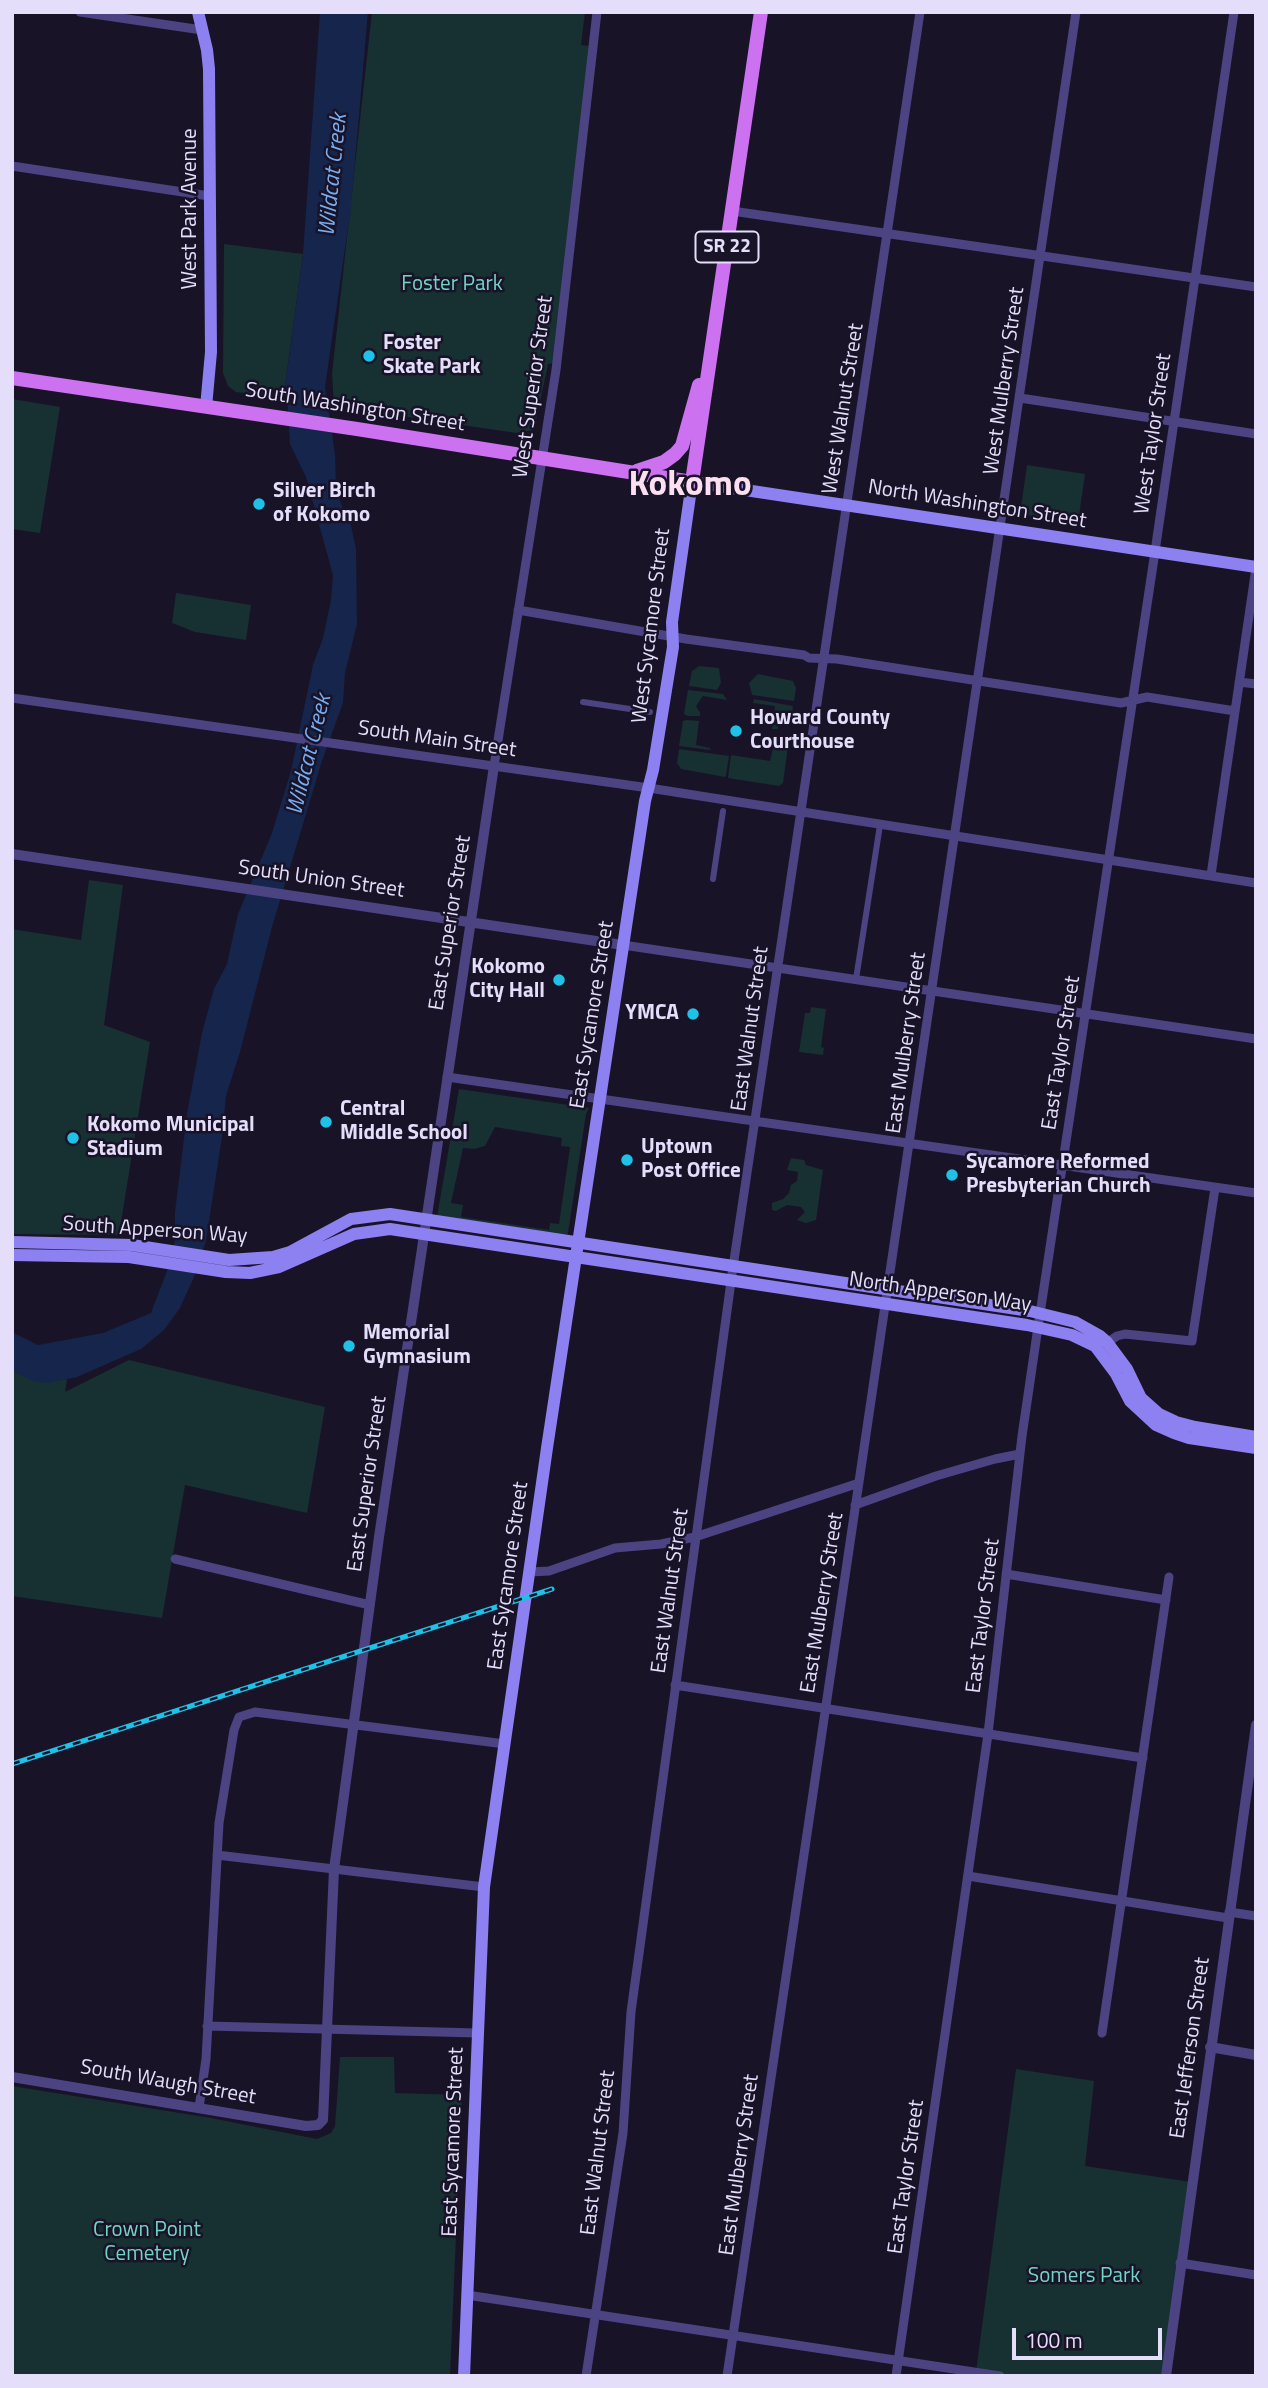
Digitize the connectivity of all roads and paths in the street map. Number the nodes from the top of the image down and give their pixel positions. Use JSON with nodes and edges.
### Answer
{"nodes":[{"id":1,"x":80,"y":12,"type":"edge"},
{"id":2,"x":198,"y":12,"type":"edge"},
{"id":3,"x":597,"y":12,"type":"edge"},
{"id":4,"x":761,"y":12,"type":"edge"},
{"id":5,"x":920,"y":12,"type":"edge"},
{"id":6,"x":1076,"y":12,"type":"edge"},
{"id":7,"x":1234,"y":12,"type":"edge"},
{"id":8,"x":202,"y":30,"type":"junction"},
{"id":9,"x":12,"y":166,"type":"edge"},
{"id":10,"x":209,"y":196,"type":"junction"},
{"id":11,"x":732,"y":211,"type":"junction"},
{"id":12,"x":888,"y":234,"type":"junction"},
{"id":13,"x":1041,"y":256,"type":"junction"},
{"id":14,"x":1195,"y":278,"type":"junction"},
{"id":15,"x":1256,"y":287,"type":"edge"},
{"id":16,"x":711,"y":347,"type":"junction"},
{"id":17,"x":12,"y":378,"type":"edge"},
{"id":18,"x":1020,"y":398,"type":"junction"},
{"id":19,"x":206,"y":407,"type":"junction"},
{"id":20,"x":1174,"y":422,"type":"junction"},
{"id":21,"x":1256,"y":434,"type":"edge"},
{"id":22,"x":542,"y":458,"type":"junction"},
{"id":23,"x":634,"y":473,"type":"junction"},
{"id":24,"x":692,"y":482,"type":"junction"},
{"id":25,"x":848,"y":505,"type":"junction"},
{"id":26,"x":1001,"y":528,"type":"junction"},
{"id":27,"x":1155,"y":551,"type":"junction"},
{"id":28,"x":1256,"y":567,"type":"edge"},
{"id":29,"x":518,"y":610,"type":"junction"},
{"id":30,"x":672,"y":635,"type":"junction"},
{"id":31,"x":824,"y":658,"type":"junction"},
{"id":32,"x":978,"y":681,"type":"junction"},
{"id":33,"x":1239,"y":682,"type":"junction"},
{"id":34,"x":1256,"y":684,"type":"edge"},
{"id":35,"x":12,"y":698,"type":"edge"},
{"id":36,"x":1133,"y":701,"type":"junction"},
{"id":37,"x":583,"y":702,"type":"dead end"},
{"id":38,"x":1235,"y":711,"type":"junction"},
{"id":39,"x":650,"y":712,"type":"dead end"},
{"id":40,"x":494,"y":766,"type":"junction"},
{"id":41,"x":649,"y":788,"type":"junction"},
{"id":42,"x":723,"y":811,"type":"dead end"},
{"id":43,"x":800,"y":811,"type":"junction"},
{"id":44,"x":880,"y":825,"type":"junction"},
{"id":45,"x":955,"y":837,"type":"junction"},
{"id":46,"x":12,"y":854,"type":"edge"},
{"id":47,"x":1109,"y":860,"type":"junction"},
{"id":48,"x":1211,"y":876,"type":"junction"},
{"id":49,"x":713,"y":879,"type":"dead end"},
{"id":50,"x":1256,"y":883,"type":"edge"},
{"id":51,"x":471,"y":922,"type":"junction"},
{"id":52,"x":623,"y":945,"type":"junction"},
{"id":53,"x":778,"y":968,"type":"junction"},
{"id":54,"x":856,"y":979,"type":"junction"},
{"id":55,"x":933,"y":990,"type":"junction"},
{"id":56,"x":1086,"y":1014,"type":"junction"},
{"id":57,"x":1256,"y":1040,"type":"edge"},
{"id":58,"x":447,"y":1077,"type":"junction"},
{"id":59,"x":600,"y":1099,"type":"junction"},
{"id":60,"x":755,"y":1121,"type":"junction"},
{"id":61,"x":910,"y":1145,"type":"junction"},
{"id":62,"x":1062,"y":1166,"type":"junction"},
{"id":63,"x":1215,"y":1188,"type":"junction"},
{"id":64,"x":1256,"y":1193,"type":"edge"},
{"id":65,"x":425,"y":1220,"type":"junction"},
{"id":66,"x":424,"y":1234,"type":"junction"},
{"id":67,"x":12,"y":1242,"type":"edge"},
{"id":68,"x":578,"y":1244,"type":"junction"},
{"id":69,"x":136,"y":1252,"type":"junction"},
{"id":70,"x":12,"y":1255,"type":"edge"},
{"id":71,"x":576,"y":1258,"type":"junction"},
{"id":72,"x":227,"y":1266,"type":"junction"},
{"id":73,"x":733,"y":1267,"type":"junction"},
{"id":74,"x":732,"y":1281,"type":"junction"},
{"id":75,"x":888,"y":1290,"type":"junction"},
{"id":76,"x":886,"y":1304,"type":"junction"},
{"id":77,"x":1040,"y":1313,"type":"junction"},
{"id":78,"x":1038,"y":1326,"type":"junction"},
{"id":79,"x":1103,"y":1346,"type":"junction"},
{"id":80,"x":1256,"y":1437,"type":"edge"},
{"id":81,"x":1256,"y":1448,"type":"edge"},
{"id":82,"x":1020,"y":1454,"type":"junction"},
{"id":83,"x":859,"y":1483,"type":"junction"},
{"id":84,"x":855,"y":1505,"type":"junction"},
{"id":85,"x":695,"y":1537,"type":"junction"},
{"id":86,"x":175,"y":1559,"type":"dead end"},
{"id":87,"x":529,"y":1572,"type":"junction"},
{"id":88,"x":1006,"y":1574,"type":"junction"},
{"id":89,"x":1169,"y":1577,"type":"dead end"},
{"id":90,"x":1166,"y":1600,"type":"junction"},
{"id":91,"x":370,"y":1605,"type":"junction"},
{"id":92,"x":676,"y":1685,"type":"junction"},
{"id":93,"x":824,"y":1708,"type":"junction"},
{"id":94,"x":353,"y":1724,"type":"junction"},
{"id":95,"x":1256,"y":1725,"type":"edge"},
{"id":96,"x":988,"y":1734,"type":"junction"},
{"id":97,"x":505,"y":1744,"type":"junction"},
{"id":98,"x":1143,"y":1758,"type":"junction"},
{"id":99,"x":1254,"y":1758,"type":"edge"},
{"id":100,"x":217,"y":1855,"type":"junction"},
{"id":101,"x":334,"y":1869,"type":"junction"},
{"id":102,"x":968,"y":1876,"type":"junction"},
{"id":103,"x":484,"y":1887,"type":"junction"},
{"id":104,"x":1122,"y":1901,"type":"junction"},
{"id":105,"x":1229,"y":1915,"type":"junction"},
{"id":106,"x":1256,"y":1916,"type":"edge"},
{"id":107,"x":207,"y":2026,"type":"junction"},
{"id":108,"x":327,"y":2029,"type":"junction"},
{"id":109,"x":477,"y":2033,"type":"junction"},
{"id":110,"x":1102,"y":2033,"type":"dead end"},
{"id":111,"x":1210,"y":2047,"type":"junction"},
{"id":112,"x":1256,"y":2055,"type":"edge"},
{"id":113,"x":12,"y":2077,"type":"edge"},
{"id":114,"x":199,"y":2108,"type":"junction"},
{"id":115,"x":318,"y":2125,"type":"joint"},
{"id":116,"x":1181,"y":2263,"type":"junction"},
{"id":117,"x":1256,"y":2275,"type":"edge"},
{"id":118,"x":467,"y":2295,"type":"junction"},
{"id":119,"x":595,"y":2314,"type":"junction"},
{"id":120,"x":733,"y":2335,"type":"junction"},
{"id":121,"x":898,"y":2360,"type":"junction"},
{"id":122,"x":464,"y":2376,"type":"edge"},
{"id":123,"x":586,"y":2376,"type":"edge"},
{"id":124,"x":727,"y":2376,"type":"edge"},
{"id":125,"x":896,"y":2376,"type":"edge"},
{"id":126,"x":1000,"y":2376,"type":"edge"},
{"id":127,"x":1166,"y":2376,"type":"edge"}],
"edges":[{"from":1,"to":8,"type":"street"},
{"from":2,"to":8,"type":"main road","name":"West Park Avenue"},
{"from":3,"to":22,"type":"street","name":"West Superior Street"},
{"from":4,"to":11,"type":"main road","name":"West Sycamore Street","number":"SR 22"},
{"from":5,"to":12,"type":"street","name":"West Walnut Street"},
{"from":6,"to":13,"type":"street","name":"West Mulberry Street"},
{"from":7,"to":14,"type":"street","name":"West Taylor Street"},
{"from":8,"to":10,"type":"main road","name":"West Park Avenue"},
{"from":9,"to":10,"type":"street"},
{"from":10,"to":19,"type":"main road","name":"West Park Avenue"},
{"from":11,"to":12,"type":"street"},
{"from":11,"to":16,"type":"main road","name":"West Sycamore Street","number":"SR 22"},
{"from":12,"to":13,"type":"street"},
{"from":12,"to":25,"type":"street","name":"West Walnut Street"},
{"from":13,"to":14,"type":"street"},
{"from":13,"to":18,"type":"street","name":"West Mulberry Street"},
{"from":14,"to":15,"type":"street"},
{"from":14,"to":20,"type":"street","name":"West Taylor Street"},
{"from":16,"to":23,"type":"main road"},
{"from":16,"to":24,"type":"main road","name":"West Sycamore Street","number":"SR 22"},
{"from":17,"to":19,"type":"main road","name":"South Washington Street"},
{"from":18,"to":20,"type":"street"},
{"from":18,"to":26,"type":"street","name":"West Mulberry Street"},
{"from":19,"to":22,"type":"main road","name":"South Washington Street"},
{"from":20,"to":21,"type":"street"},
{"from":20,"to":27,"type":"street","name":"West Taylor Street"},
{"from":22,"to":23,"type":"main road","name":"South Washington Street"},
{"from":22,"to":29,"type":"street","name":"West Superior Street"},
{"from":23,"to":24,"type":"main road","name":"South Washington Street"},
{"from":24,"to":25,"type":"main road","name":"North Washington Street"},
{"from":24,"to":30,"type":"main road","name":"West Sycamore Street"},
{"from":25,"to":26,"type":"main road","name":"North Washington Street"},
{"from":25,"to":31,"type":"street","name":"West Walnut Street"},
{"from":26,"to":27,"type":"main road","name":"North Washington Street"},
{"from":26,"to":32,"type":"street","name":"West Mulberry Street"},
{"from":27,"to":28,"type":"main road","name":"North Washington Street"},
{"from":27,"to":36,"type":"street","name":"West Taylor Street"},
{"from":28,"to":33,"type":"street"},
{"from":29,"to":30,"type":"street"},
{"from":29,"to":40,"type":"street","name":"West Superior Street"},
{"from":30,"to":31,"type":"street"},
{"from":30,"to":41,"type":"main road","name":"West Sycamore Street"},
{"from":31,"to":32,"type":"street"},
{"from":31,"to":43,"type":"street","name":"West Walnut Street"},
{"from":32,"to":36,"type":"street"},
{"from":32,"to":45,"type":"street","name":"West Mulberry Street"},
{"from":33,"to":34,"type":"street"},
{"from":33,"to":38,"type":"street"},
{"from":35,"to":40,"type":"street","name":"South Main Street"},
{"from":36,"to":38,"type":"street"},
{"from":36,"to":47,"type":"street","name":"West Taylor Street"},
{"from":37,"to":39,"type":"street"},
{"from":38,"to":48,"type":"street"},
{"from":40,"to":41,"type":"street","name":"South Main Street"},
{"from":40,"to":51,"type":"street","name":"East Superior Street"},
{"from":41,"to":43,"type":"street","name":"South Main Street"},
{"from":41,"to":52,"type":"main road","name":"East Sycamore Street"},
{"from":42,"to":49,"type":"street"},
{"from":43,"to":44,"type":"street","name":"South Main Street"},
{"from":43,"to":53,"type":"street","name":"East Walnut Street"},
{"from":44,"to":45,"type":"street","name":"South Main Street"},
{"from":44,"to":54,"type":"street"},
{"from":45,"to":47,"type":"street","name":"South Main Street"},
{"from":45,"to":55,"type":"street","name":"East Mulberry Street"},
{"from":46,"to":51,"type":"street","name":"South Union Street"},
{"from":47,"to":48,"type":"street","name":"South Main Street"},
{"from":47,"to":56,"type":"street","name":"East Taylor Street"},
{"from":48,"to":50,"type":"street","name":"South Main Street"},
{"from":51,"to":52,"type":"street","name":"South Union Street"},
{"from":51,"to":58,"type":"street","name":"East Superior Street"},
{"from":52,"to":53,"type":"street"},
{"from":52,"to":59,"type":"main road","name":"East Sycamore Street"},
{"from":53,"to":54,"type":"street"},
{"from":53,"to":60,"type":"street","name":"East Walnut Street"},
{"from":54,"to":55,"type":"street"},
{"from":55,"to":56,"type":"street"},
{"from":55,"to":61,"type":"street","name":"East Mulberry Street"},
{"from":56,"to":57,"type":"street"},
{"from":56,"to":62,"type":"street","name":"East Taylor Street"},
{"from":58,"to":59,"type":"street"},
{"from":58,"to":65,"type":"street","name":"East Superior Street"},
{"from":59,"to":60,"type":"street"},
{"from":59,"to":68,"type":"main road","name":"East Sycamore Street"},
{"from":60,"to":61,"type":"street"},
{"from":60,"to":73,"type":"street","name":"East Walnut Street"},
{"from":61,"to":62,"type":"street"},
{"from":61,"to":75,"type":"street","name":"East Mulberry Street"},
{"from":62,"to":63,"type":"street"},
{"from":62,"to":77,"type":"street","name":"East Taylor Street"},
{"from":63,"to":64,"type":"street"},
{"from":63,"to":79,"type":"street"},
{"from":65,"to":66,"type":"street","name":"East Superior Street"},
{"from":65,"to":68,"type":"main road","name":"South Apperson Way"},
{"from":65,"to":72,"type":"main road","name":"South Apperson Way"},
{"from":66,"to":71,"type":"main road","name":"South Apperson Way"},
{"from":66,"to":72,"type":"main road","name":"South Apperson Way"},
{"from":66,"to":91,"type":"street","name":"East Superior Street"},
{"from":67,"to":69,"type":"main road","name":"South Apperson Way"},
{"from":68,"to":71,"type":"main road","name":"East Sycamore Street"},
{"from":68,"to":73,"type":"main road","name":"North Apperson Way"},
{"from":69,"to":70,"type":"main road","name":"South Apperson Way"},
{"from":69,"to":72,"type":"main road","name":"South Apperson Way"},
{"from":71,"to":74,"type":"main road","name":"North Apperson Way"},
{"from":71,"to":87,"type":"main road","name":"East Sycamore Street"},
{"from":73,"to":74,"type":"street","name":"East Walnut Street"},
{"from":73,"to":75,"type":"main road","name":"North Apperson Way"},
{"from":74,"to":76,"type":"main road","name":"North Apperson Way"},
{"from":74,"to":85,"type":"street","name":"East Walnut Street"},
{"from":75,"to":76,"type":"street","name":"East Mulberry Street"},
{"from":75,"to":77,"type":"main road","name":"North Apperson Way"},
{"from":76,"to":78,"type":"main road","name":"North Apperson Way"},
{"from":76,"to":83,"type":"street","name":"East Mulberry Street"},
{"from":77,"to":78,"type":"street","name":"East Taylor Street"},
{"from":77,"to":79,"type":"main road","name":"North Apperson Way"},
{"from":78,"to":79,"type":"main road","name":"North Apperson Way"},
{"from":78,"to":82,"type":"street","name":"East Taylor Street"},
{"from":79,"to":80,"type":"main road","name":"North Apperson Way"},
{"from":79,"to":81,"type":"main road","name":"North Apperson Way"},
{"from":82,"to":84,"type":"street"},
{"from":82,"to":88,"type":"street","name":"East Taylor Street"},
{"from":83,"to":84,"type":"street","name":"East Mulberry Street"},
{"from":83,"to":85,"type":"street"},
{"from":84,"to":93,"type":"street","name":"East Mulberry Street"},
{"from":85,"to":87,"type":"street"},
{"from":85,"to":92,"type":"street","name":"East Walnut Street"},
{"from":86,"to":91,"type":"street"},
{"from":87,"to":97,"type":"main road","name":"East Sycamore Street"},
{"from":88,"to":90,"type":"street"},
{"from":88,"to":96,"type":"street","name":"East Taylor Street"},
{"from":89,"to":90,"type":"street"},
{"from":90,"to":98,"type":"street"},
{"from":91,"to":94,"type":"street","name":"East Superior Street"},
{"from":92,"to":93,"type":"street"},
{"from":92,"to":119,"type":"street","name":"East Walnut Street"},
{"from":93,"to":96,"type":"street"},
{"from":93,"to":120,"type":"street","name":"East Mulberry Street"},
{"from":94,"to":97,"type":"street"},
{"from":94,"to":100,"type":"street"},
{"from":94,"to":101,"type":"street","name":"East Superior Street"},
{"from":95,"to":99,"type":"street","name":"East Jefferson Street"},
{"from":96,"to":98,"type":"street"},
{"from":96,"to":102,"type":"street","name":"East Taylor Street"},
{"from":97,"to":103,"type":"main road","name":"East Sycamore Street"},
{"from":98,"to":104,"type":"street"},
{"from":99,"to":105,"type":"street","name":"East Jefferson Street"},
{"from":100,"to":101,"type":"street"},
{"from":100,"to":107,"type":"street"},
{"from":101,"to":103,"type":"street"},
{"from":101,"to":108,"type":"street","name":"East Superior Street"},
{"from":102,"to":104,"type":"street"},
{"from":102,"to":121,"type":"street","name":"East Taylor Street"},
{"from":103,"to":109,"type":"main road","name":"East Sycamore Street"},
{"from":104,"to":105,"type":"street"},
{"from":104,"to":110,"type":"street"},
{"from":105,"to":106,"type":"street"},
{"from":105,"to":111,"type":"street","name":"East Jefferson Street"},
{"from":107,"to":108,"type":"street"},
{"from":107,"to":114,"type":"street"},
{"from":108,"to":109,"type":"street"},
{"from":108,"to":115,"type":"street","name":"East Superior Street"},
{"from":109,"to":118,"type":"main road","name":"East Sycamore Street"},
{"from":111,"to":112,"type":"street"},
{"from":111,"to":116,"type":"street","name":"East Jefferson Street"},
{"from":113,"to":114,"type":"street","name":"South Waugh Street"},
{"from":114,"to":115,"type":"street","name":"South Waugh Street"},
{"from":116,"to":117,"type":"street"},
{"from":116,"to":127,"type":"street","name":"East Jefferson Street"},
{"from":118,"to":119,"type":"street"},
{"from":118,"to":122,"type":"main road","name":"East Sycamore Street"},
{"from":119,"to":120,"type":"street"},
{"from":119,"to":123,"type":"street","name":"East Walnut Street"},
{"from":120,"to":121,"type":"street"},
{"from":120,"to":124,"type":"street","name":"East Mulberry Street"},
{"from":121,"to":125,"type":"street","name":"East Taylor Street"},
{"from":121,"to":126,"type":"street"}]}
